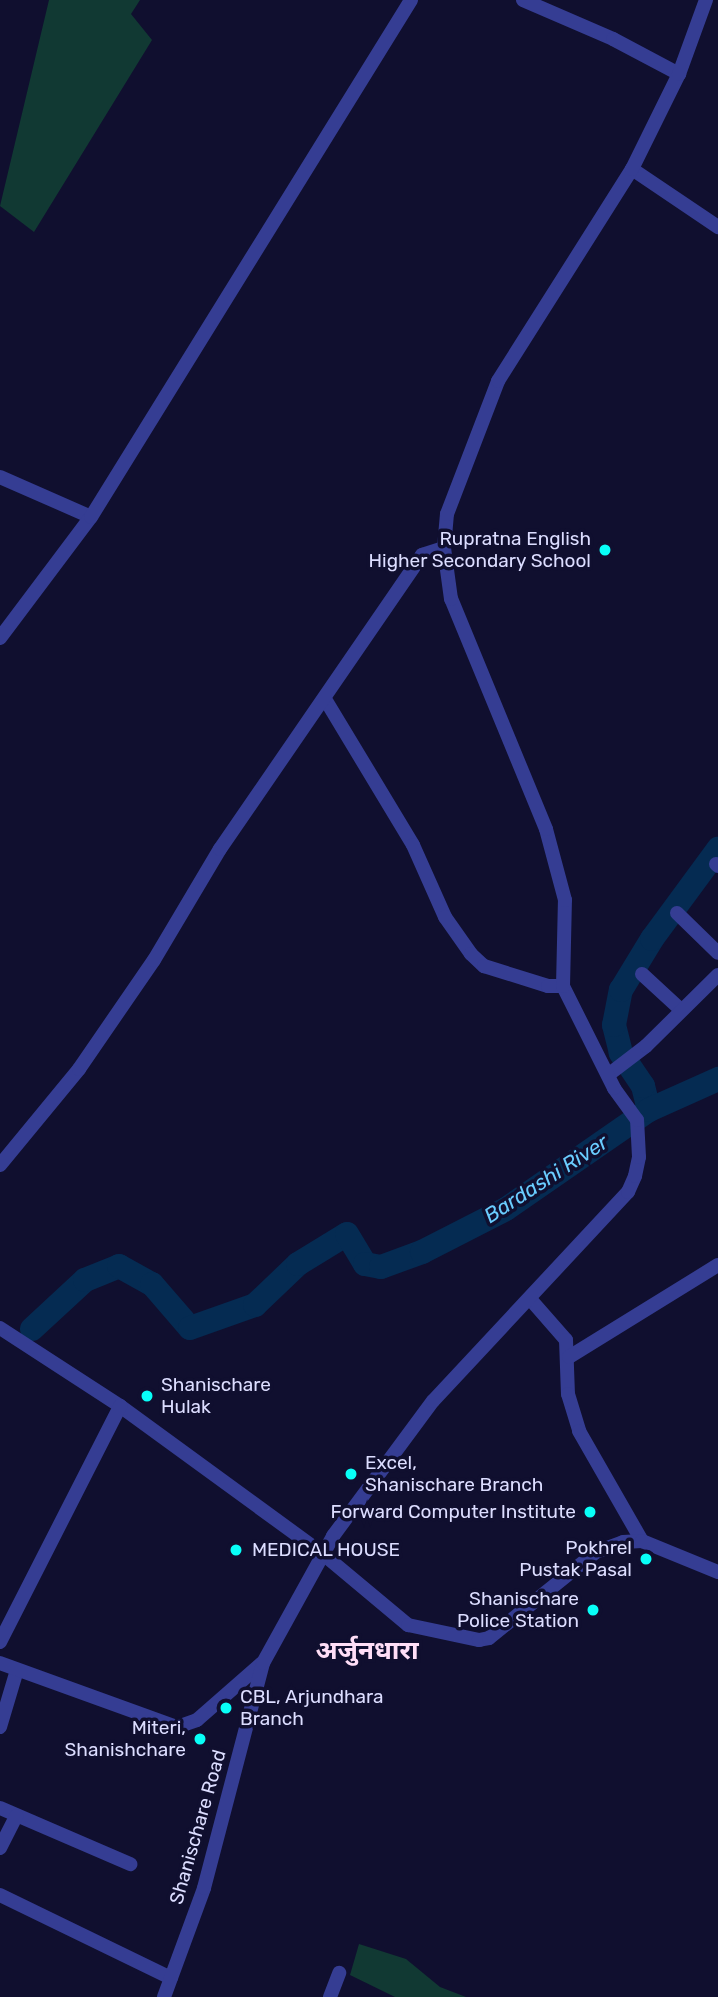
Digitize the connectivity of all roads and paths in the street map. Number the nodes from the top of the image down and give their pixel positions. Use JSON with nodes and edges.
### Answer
{"nodes":[{"id":1,"x":411,"y":0,"type":"edge"},
{"id":2,"x":523,"y":0,"type":"edge"},
{"id":3,"x":706,"y":0,"type":"edge"},
{"id":4,"x":679,"y":74,"type":"junction"},
{"id":5,"x":632,"y":169,"type":"junction"},
{"id":6,"x":718,"y":227,"type":"edge"},
{"id":7,"x":0,"y":477,"type":"edge"},
{"id":8,"x":91,"y":517,"type":"junction"},
{"id":9,"x":443,"y":548,"type":"junction"},
{"id":10,"x":0,"y":638,"type":"edge"},
{"id":11,"x":325,"y":699,"type":"junction"},
{"id":12,"x":677,"y":913,"type":"dead end"},
{"id":13,"x":718,"y":953,"type":"edge"},
{"id":14,"x":642,"y":974,"type":"dead end"},
{"id":15,"x":718,"y":975,"type":"edge"},
{"id":16,"x":564,"y":986,"type":"junction"},
{"id":17,"x":681,"y":1010,"type":"junction"},
{"id":18,"x":608,"y":1075,"type":"junction"},
{"id":19,"x":0,"y":1165,"type":"edge"},
{"id":20,"x":718,"y":1265,"type":"edge"},
{"id":21,"x":531,"y":1300,"type":"junction"},
{"id":22,"x":0,"y":1328,"type":"edge"},
{"id":23,"x":569,"y":1357,"type":"junction"},
{"id":24,"x":120,"y":1406,"type":"junction"},
{"id":25,"x":642,"y":1541,"type":"junction"},
{"id":26,"x":323,"y":1554,"type":"junction"},
{"id":27,"x":718,"y":1572,"type":"edge"},
{"id":28,"x":0,"y":1642,"type":"edge"},
{"id":29,"x":0,"y":1663,"type":"edge"},
{"id":30,"x":263,"y":1663,"type":"junction"},
{"id":31,"x":17,"y":1670,"type":"junction"},
{"id":32,"x":0,"y":1727,"type":"edge"},
{"id":33,"x":0,"y":1808,"type":"edge"},
{"id":34,"x":16,"y":1816,"type":"junction"},
{"id":35,"x":0,"y":1848,"type":"edge"},
{"id":36,"x":130,"y":1864,"type":"dead end"},
{"id":37,"x":0,"y":1895,"type":"edge"},
{"id":38,"x":339,"y":1973,"type":"dead end"},
{"id":39,"x":171,"y":1978,"type":"junction"},
{"id":40,"x":164,"y":1997,"type":"edge"},
{"id":41,"x":330,"y":1997,"type":"edge"}],
"edges":[{"from":1,"to":8,"type":"street"},
{"from":2,"to":4,"type":"street"},
{"from":3,"to":4,"type":"street"},
{"from":4,"to":5,"type":"street"},
{"from":5,"to":6,"type":"street"},
{"from":5,"to":9,"type":"street"},
{"from":7,"to":8,"type":"street"},
{"from":8,"to":10,"type":"street"},
{"from":9,"to":11,"type":"street"},
{"from":9,"to":16,"type":"street"},
{"from":11,"to":16,"type":"street"},
{"from":11,"to":19,"type":"street"},
{"from":12,"to":13,"type":"street"},
{"from":14,"to":17,"type":"street"},
{"from":15,"to":17,"type":"street"},
{"from":16,"to":18,"type":"street","name":"Shanischare Road"},
{"from":17,"to":18,"type":"street"},
{"from":18,"to":21,"type":"street","name":"Shanischare Road"},
{"from":20,"to":23,"type":"street"},
{"from":21,"to":23,"type":"street"},
{"from":21,"to":26,"type":"street","name":"Shanischare Road"},
{"from":22,"to":24,"type":"street"},
{"from":23,"to":25,"type":"street"},
{"from":24,"to":26,"type":"street"},
{"from":24,"to":28,"type":"street"},
{"from":25,"to":26,"type":"street"},
{"from":25,"to":27,"type":"street"},
{"from":26,"to":30,"type":"street","name":"Shanischare Road"},
{"from":29,"to":31,"type":"street"},
{"from":30,"to":31,"type":"street"},
{"from":30,"to":39,"type":"street","name":"Shanischare Road"},
{"from":31,"to":32,"type":"street"},
{"from":33,"to":34,"type":"street"},
{"from":34,"to":35,"type":"street"},
{"from":34,"to":36,"type":"street"},
{"from":37,"to":39,"type":"street"},
{"from":38,"to":41,"type":"street"},
{"from":39,"to":40,"type":"street","name":"Shanischare Road"}]}
